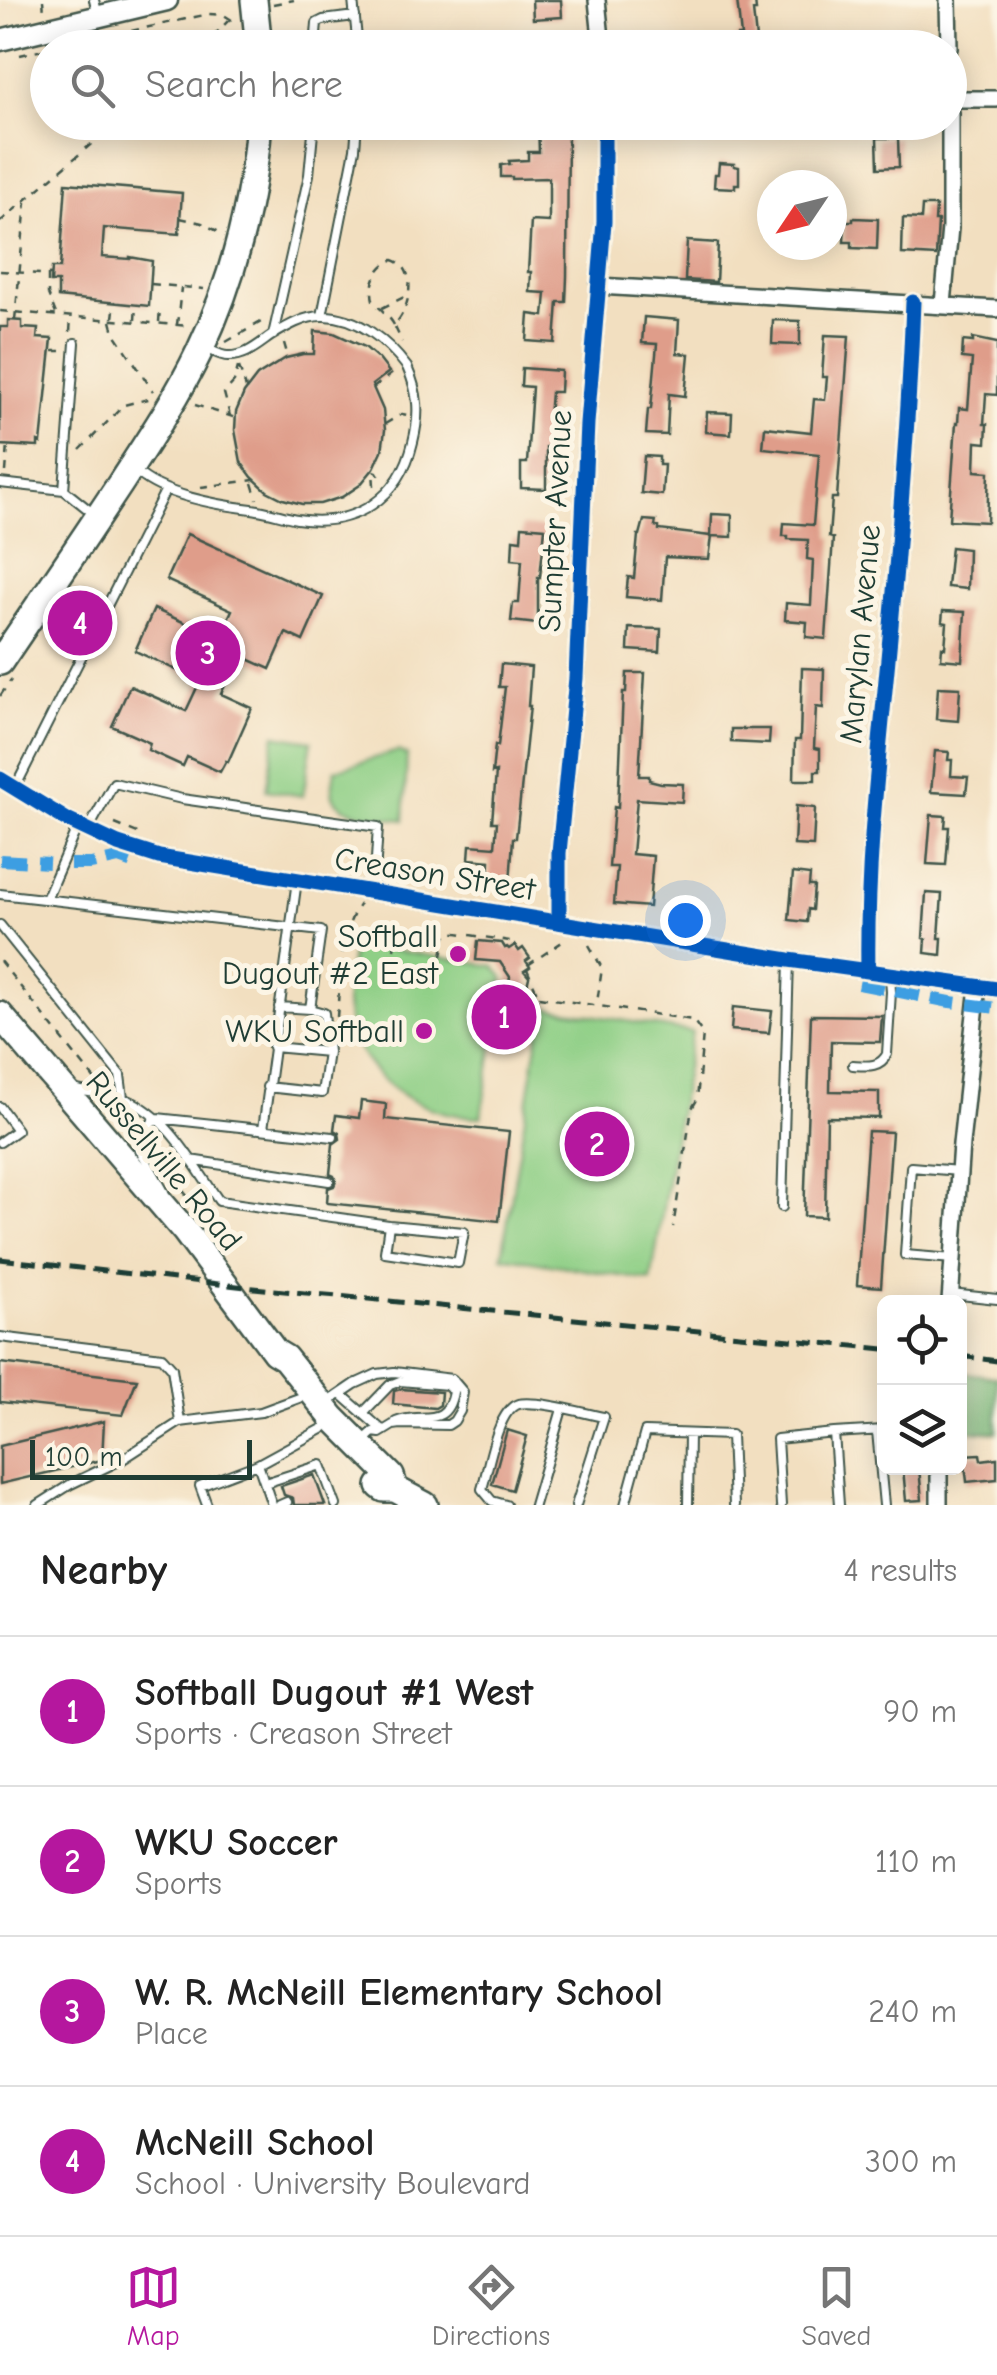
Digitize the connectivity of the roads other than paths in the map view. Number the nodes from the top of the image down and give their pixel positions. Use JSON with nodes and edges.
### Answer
{"nodes":[{"id":1,"x":167,"y":0,"type":"edge"},
{"id":2,"x":254,"y":0,"type":"edge"},
{"id":3,"x":353,"y":0,"type":"edge"},
{"id":4,"x":597,"y":0,"type":"edge"},
{"id":5,"x":948,"y":0,"type":"edge"},
{"id":6,"x":96,"y":8,"type":"edge"},
{"id":7,"x":355,"y":16,"type":"junction"},
{"id":8,"x":257,"y":30,"type":"edge"},
{"id":9,"x":316,"y":30,"type":"edge"},
{"id":10,"x":356,"y":30,"type":"edge"},
{"id":11,"x":600,"y":30,"type":"edge"},
{"id":12,"x":949,"y":30,"type":"edge"},
{"id":13,"x":0,"y":40,"type":"edge"},
{"id":14,"x":967,"y":99,"type":"edge"},
{"id":15,"x":997,"y":99,"type":"edge"},
{"id":16,"x":257,"y":140,"type":"edge"},
{"id":17,"x":312,"y":140,"type":"edge"},
{"id":18,"x":356,"y":140,"type":"edge"},
{"id":19,"x":604,"y":140,"type":"edge"},
{"id":20,"x":950,"y":140,"type":"edge"},
{"id":21,"x":598,"y":286,"type":"junction"},
{"id":22,"x":912,"y":302,"type":"junction"},
{"id":23,"x":943,"y":304,"type":"junction"},
{"id":24,"x":997,"y":308,"type":"edge"},
{"id":25,"x":322,"y":316,"type":"junction"},
{"id":26,"x":278,"y":334,"type":"junction"},
{"id":27,"x":206,"y":338,"type":"junction"},
{"id":28,"x":75,"y":342,"type":"dead end"},
{"id":29,"x":131,"y":467,"type":"junction"},
{"id":30,"x":2,"y":481,"type":"edge"},
{"id":31,"x":166,"y":489,"type":"junction"},
{"id":32,"x":64,"y":490,"type":"junction"},
{"id":33,"x":98,"y":517,"type":"junction"},
{"id":34,"x":0,"y":662,"type":"edge"},
{"id":35,"x":0,"y":779,"type":"edge"},
{"id":36,"x":15,"y":788,"type":"junction"},
{"id":37,"x":87,"y":825,"type":"junction"},
{"id":38,"x":297,"y":880,"type":"junction"},
{"id":39,"x":0,"y":894,"type":"edge"},
{"id":40,"x":368,"y":897,"type":"junction"},
{"id":41,"x":46,"y":899,"type":"junction"},
{"id":42,"x":559,"y":922,"type":"junction"},
{"id":43,"x":0,"y":925,"type":"edge"},
{"id":44,"x":290,"y":926,"type":"junction"},
{"id":45,"x":789,"y":960,"type":"junction"},
{"id":46,"x":868,"y":971,"type":"junction"},
{"id":47,"x":890,"y":975,"type":"junction"},
{"id":48,"x":978,"y":986,"type":"junction"},
{"id":49,"x":997,"y":989,"type":"edge"},
{"id":50,"x":279,"y":1007,"type":"junction"},
{"id":51,"x":310,"y":1009,"type":"junction"},
{"id":52,"x":0,"y":1015,"type":"edge"},
{"id":53,"x":273,"y":1047,"type":"junction"},
{"id":54,"x":328,"y":1052,"type":"junction"},
{"id":55,"x":854,"y":1065,"type":"dead end"},
{"id":56,"x":55,"y":1081,"type":"junction"},
{"id":57,"x":268,"y":1087,"type":"junction"},
{"id":58,"x":120,"y":1101,"type":"junction"},
{"id":59,"x":0,"y":1108,"type":"edge"},
{"id":60,"x":157,"y":1118,"type":"junction"},
{"id":61,"x":263,"y":1128,"type":"junction"},
{"id":62,"x":333,"y":1137,"type":"dead end"},
{"id":63,"x":0,"y":1142,"type":"edge"},
{"id":64,"x":190,"y":1160,"type":"junction"},
{"id":65,"x":959,"y":1171,"type":"junction"},
{"id":66,"x":329,"y":1181,"type":"dead end"},
{"id":67,"x":782,"y":1207,"type":"dead end"},
{"id":68,"x":388,"y":1224,"type":"junction"},
{"id":69,"x":184,"y":1231,"type":"junction"},
{"id":70,"x":953,"y":1259,"type":"junction"},
{"id":71,"x":951,"y":1295,"type":"edge"},
{"id":72,"x":967,"y":1298,"type":"edge"},
{"id":73,"x":997,"y":1299,"type":"edge"},
{"id":74,"x":0,"y":1338,"type":"edge"},
{"id":75,"x":321,"y":1406,"type":"junction"},
{"id":76,"x":562,"y":1409,"type":"junction"},
{"id":77,"x":362,"y":1413,"type":"junction"},
{"id":78,"x":180,"y":1422,"type":"junction"},
{"id":79,"x":392,"y":1425,"type":"junction"},
{"id":80,"x":877,"y":1431,"type":"edge"},
{"id":81,"x":834,"y":1433,"type":"junction"},
{"id":82,"x":689,"y":1434,"type":"junction"},
{"id":83,"x":375,"y":1442,"type":"junction"},
{"id":84,"x":279,"y":1454,"type":"junction"},
{"id":85,"x":258,"y":1464,"type":"junction"},
{"id":86,"x":883,"y":1475,"type":"edge"},
{"id":87,"x":939,"y":1475,"type":"edge"},
{"id":88,"x":288,"y":1476,"type":"junction"},
{"id":89,"x":265,"y":1483,"type":"junction"},
{"id":90,"x":395,"y":1489,"type":"junction"},
{"id":91,"x":280,"y":1504,"type":"edge"},
{"id":92,"x":421,"y":1504,"type":"edge"},
{"id":93,"x":38,"y":1505,"type":"edge"},
{"id":94,"x":207,"y":1505,"type":"edge"},
{"id":95,"x":336,"y":1505,"type":"edge"},
{"id":96,"x":506,"y":1505,"type":"edge"},
{"id":97,"x":534,"y":1505,"type":"edge"},
{"id":98,"x":576,"y":1505,"type":"edge"},
{"id":99,"x":624,"y":1505,"type":"edge"},
{"id":100,"x":688,"y":1505,"type":"edge"},
{"id":101,"x":734,"y":1505,"type":"edge"},
{"id":102,"x":781,"y":1505,"type":"edge"},
{"id":103,"x":839,"y":1505,"type":"edge"},
{"id":104,"x":884,"y":1505,"type":"edge"},
{"id":105,"x":939,"y":1505,"type":"edge"}],
"edges":[{"from":1,"to":6,"type":"street"},
{"from":2,"to":8,"type":"main road"},
{"from":3,"to":7,"type":"lane"},
{"from":4,"to":11,"type":"street"},
{"from":5,"to":12,"type":"street"},
{"from":6,"to":13,"type":"street"},
{"from":7,"to":9,"type":"lane"},
{"from":7,"to":10,"type":"lane"},
{"from":14,"to":15,"type":"street"},
{"from":16,"to":27,"type":"main road"},
{"from":17,"to":26,"type":"lane"},
{"from":18,"to":25,"type":"lane"},
{"from":19,"to":21,"type":"street","name":"Sumpter Avenue"},
{"from":20,"to":23,"type":"street"},
{"from":21,"to":22,"type":"street"},
{"from":21,"to":42,"type":"street","name":"Sumpter Avenue"},
{"from":22,"to":23,"type":"street"},
{"from":22,"to":46,"type":"street","name":"Marylan Avenue"},
{"from":23,"to":24,"type":"street"},
{"from":25,"to":26,"type":"lane"},
{"from":25,"to":31,"type":"lane"},
{"from":26,"to":27,"type":"lane"},
{"from":27,"to":29,"type":"main road"},
{"from":28,"to":32,"type":"lane"},
{"from":29,"to":31,"type":"lane"},
{"from":29,"to":33,"type":"main road"},
{"from":30,"to":32,"type":"lane"},
{"from":31,"to":36,"type":"lane"},
{"from":32,"to":33,"type":"lane"},
{"from":33,"to":34,"type":"main road"},
{"from":35,"to":36,"type":"street","name":"Creason Street"},
{"from":36,"to":37,"type":"street","name":"Creason Street"},
{"from":37,"to":38,"type":"street","name":"Creason Street"},
{"from":37,"to":40,"type":"lane"},
{"from":37,"to":41,"type":"lane"},
{"from":38,"to":40,"type":"street","name":"Creason Street"},
{"from":38,"to":44,"type":"lane"},
{"from":39,"to":41,"type":"lane"},
{"from":40,"to":42,"type":"street","name":"Creason Street"},
{"from":41,"to":44,"type":"lane"},
{"from":42,"to":45,"type":"street","name":"Creason Street"},
{"from":43,"to":58,"type":"lane"},
{"from":44,"to":50,"type":"lane"},
{"from":44,"to":51,"type":"lane"},
{"from":45,"to":46,"type":"street","name":"Creason Street"},
{"from":45,"to":67,"type":"lane"},
{"from":46,"to":47,"type":"street","name":"Creason Street"},
{"from":47,"to":48,"type":"street","name":"Creason Street"},
{"from":47,"to":55,"type":"lane"},
{"from":48,"to":49,"type":"street","name":"Creason Street"},
{"from":48,"to":65,"type":"street"},
{"from":50,"to":51,"type":"lane"},
{"from":50,"to":53,"type":"lane"},
{"from":51,"to":54,"type":"lane"},
{"from":52,"to":56,"type":"main road","name":"Russellville Road"},
{"from":53,"to":54,"type":"lane"},
{"from":53,"to":57,"type":"lane"},
{"from":54,"to":57,"type":"lane"},
{"from":56,"to":58,"type":"lane"},
{"from":56,"to":69,"type":"main road","name":"Russellville Road"},
{"from":57,"to":61,"type":"lane"},
{"from":58,"to":60,"type":"lane"},
{"from":59,"to":63,"type":"lane"},
{"from":60,"to":61,"type":"lane"},
{"from":60,"to":64,"type":"lane"},
{"from":60,"to":69,"type":"lane"},
{"from":61,"to":62,"type":"lane"},
{"from":64,"to":66,"type":"lane"},
{"from":64,"to":68,"type":"lane"},
{"from":65,"to":70,"type":"street"},
{"from":65,"to":70,"type":"lane"},
{"from":68,"to":68,"type":"lane"},
{"from":69,"to":75,"type":"main road","name":"Russellville Road"},
{"from":70,"to":71,"type":"street"},
{"from":72,"to":73,"type":"lane"},
{"from":74,"to":78,"type":"lane"},
{"from":75,"to":77,"type":"lane"},
{"from":75,"to":78,"type":"lane"},
{"from":75,"to":79,"type":"lane"},
{"from":75,"to":83,"type":"main road","name":"Russellville Road"},
{"from":75,"to":84,"type":"lane"},
{"from":75,"to":90,"type":"main road","name":"Russellville Road"},
{"from":76,"to":96,"type":"lane"},
{"from":76,"to":97,"type":"lane"},
{"from":76,"to":98,"type":"lane"},
{"from":77,"to":79,"type":"lane"},
{"from":77,"to":83,"type":"lane"},
{"from":78,"to":93,"type":"lane"},
{"from":79,"to":83,"type":"lane"},
{"from":80,"to":81,"type":"lane"},
{"from":81,"to":102,"type":"lane"},
{"from":81,"to":103,"type":"lane"},
{"from":82,"to":99,"type":"lane"},
{"from":82,"to":100,"type":"lane"},
{"from":82,"to":101,"type":"lane"},
{"from":83,"to":90,"type":"main road","name":"Russellville Road"},
{"from":84,"to":85,"type":"lane"},
{"from":84,"to":88,"type":"lane"},
{"from":85,"to":89,"type":"lane"},
{"from":85,"to":94,"type":"lane"},
{"from":86,"to":104,"type":"lane"},
{"from":87,"to":105,"type":"street"},
{"from":88,"to":89,"type":"lane"},
{"from":88,"to":95,"type":"lane"},
{"from":89,"to":91,"type":"lane"},
{"from":90,"to":92,"type":"main road","name":"Russellville Road"}]}
